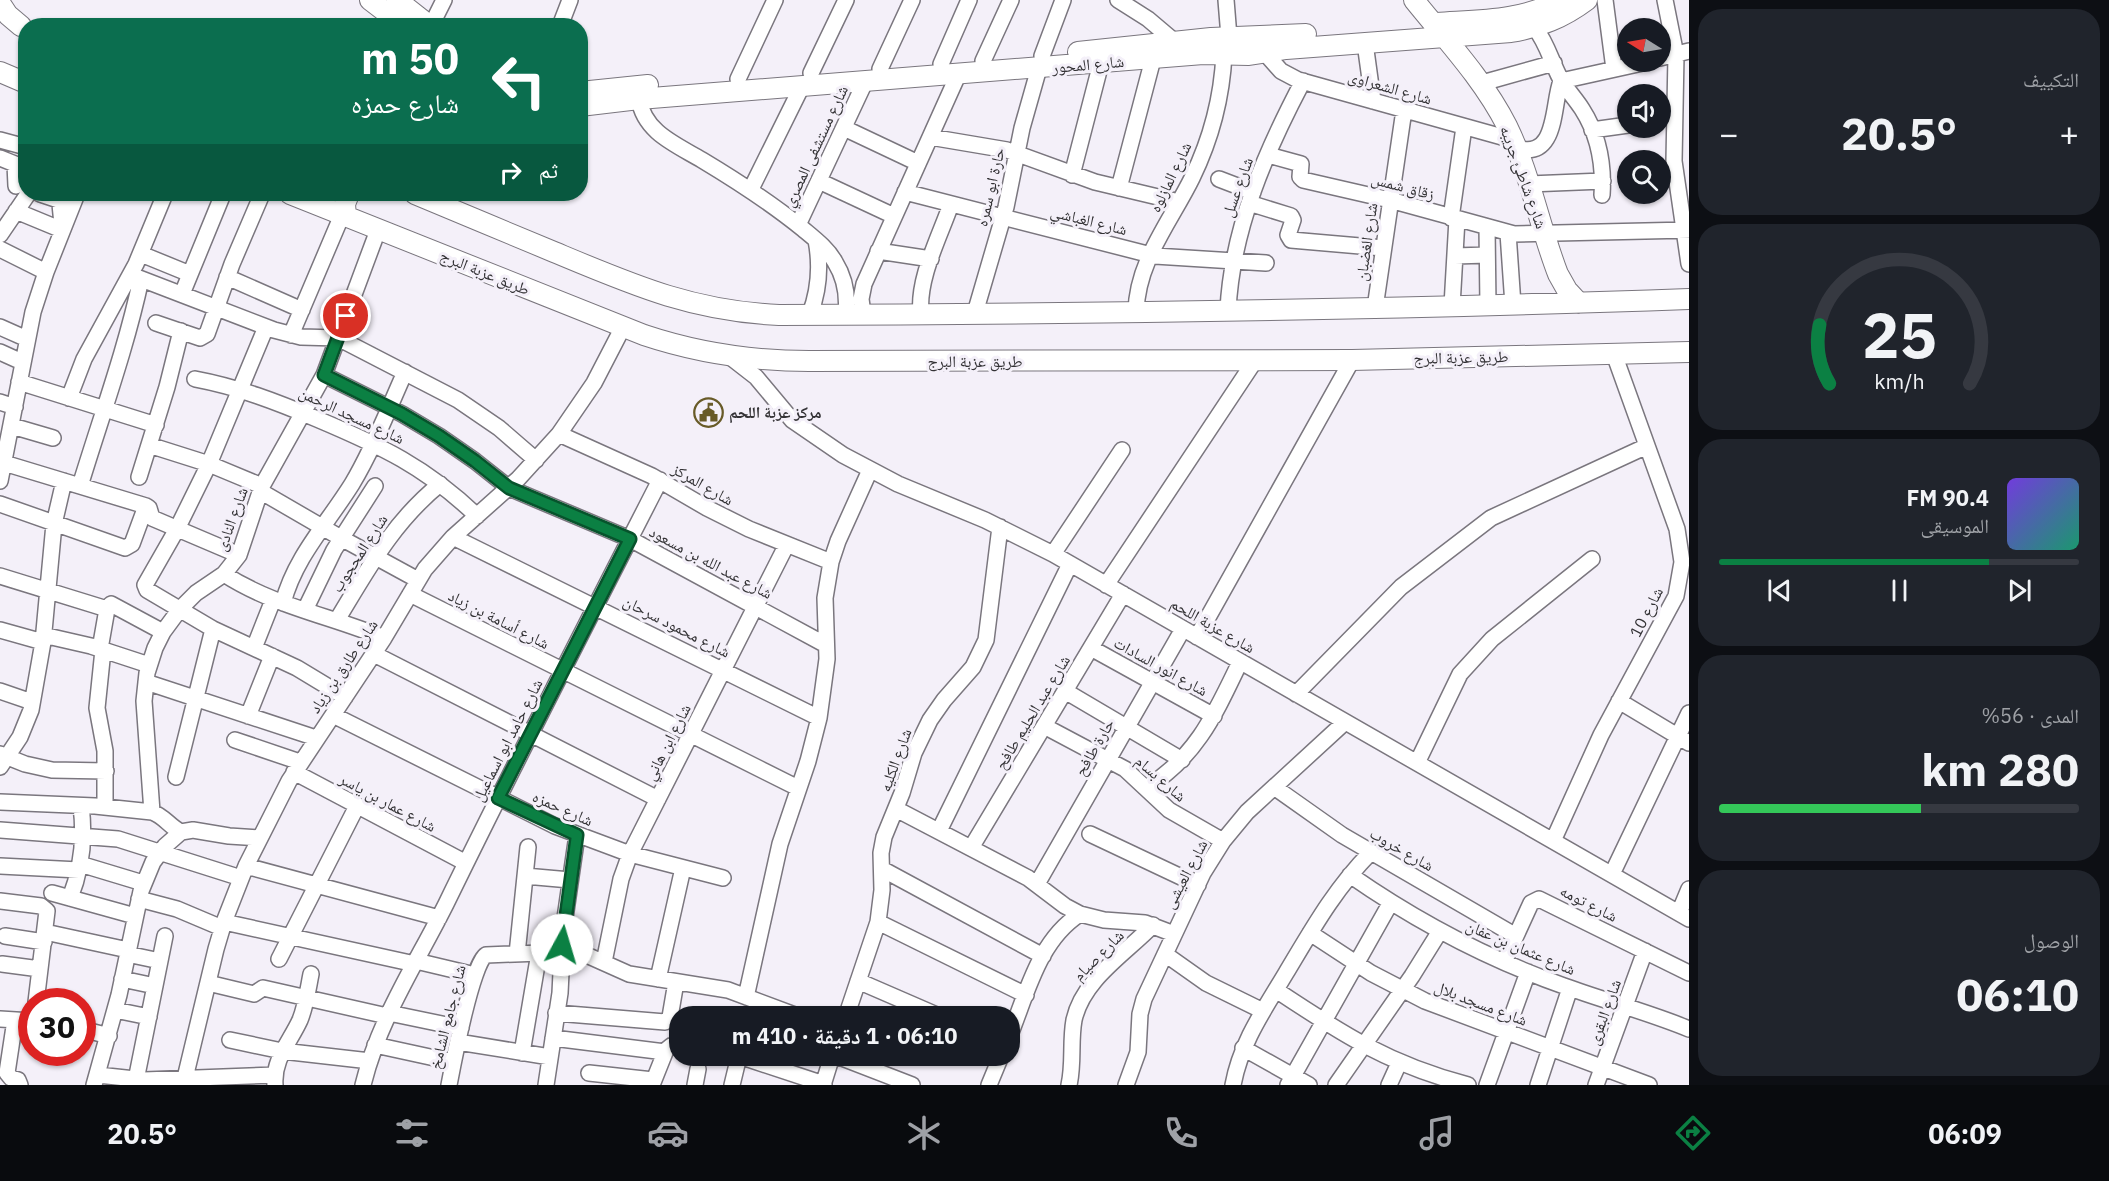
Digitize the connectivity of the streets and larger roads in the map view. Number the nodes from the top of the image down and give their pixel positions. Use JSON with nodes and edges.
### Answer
{"nodes":[{"id":1,"x":370,"y":0,"type":"edge"},
{"id":2,"x":397,"y":0,"type":"edge"},
{"id":3,"x":444,"y":0,"type":"edge"},
{"id":4,"x":570,"y":0,"type":"edge"},
{"id":5,"x":775,"y":0,"type":"edge"},
{"id":6,"x":846,"y":0,"type":"edge"},
{"id":7,"x":912,"y":0,"type":"edge"},
{"id":8,"x":969,"y":0,"type":"edge"},
{"id":9,"x":1011,"y":0,"type":"edge"},
{"id":10,"x":1226,"y":0,"type":"edge"},
{"id":11,"x":1414,"y":0,"type":"edge"},
{"id":12,"x":1560,"y":0,"type":"edge"},
{"id":13,"x":1587,"y":0,"type":"edge"},
{"id":14,"x":1605,"y":0,"type":"edge"},
{"id":15,"x":1665,"y":0,"type":"edge"},
{"id":16,"x":1058,"y":2,"type":"edge"},
{"id":17,"x":1126,"y":2,"type":"edge"},
{"id":18,"x":0,"y":3,"type":"edge"},
{"id":19,"x":1541,"y":4,"type":"edge"},
{"id":20,"x":0,"y":18,"type":"edge"},
{"id":21,"x":394,"y":18,"type":"edge"},
{"id":22,"x":421,"y":18,"type":"edge"},
{"id":23,"x":435,"y":18,"type":"edge"},
{"id":24,"x":563,"y":18,"type":"edge"},
{"id":25,"x":18,"y":23,"type":"edge"},
{"id":26,"x":18,"y":25,"type":"edge"},
{"id":27,"x":1534,"y":28,"type":"junction"},
{"id":28,"x":1438,"y":29,"type":"junction"},
{"id":29,"x":1174,"y":41,"type":"junction"},
{"id":30,"x":1365,"y":43,"type":"junction"},
{"id":31,"x":1226,"y":45,"type":"junction"},
{"id":32,"x":1265,"y":53,"type":"junction"},
{"id":33,"x":1683,"y":53,"type":"edge"},
{"id":34,"x":1153,"y":58,"type":"junction"},
{"id":35,"x":983,"y":60,"type":"junction"},
{"id":36,"x":1040,"y":62,"type":"junction"},
{"id":37,"x":1101,"y":63,"type":"junction"},
{"id":38,"x":1554,"y":63,"type":"junction"},
{"id":39,"x":941,"y":64,"type":"junction"},
{"id":40,"x":1617,"y":68,"type":"edge"},
{"id":41,"x":1614,"y":69,"type":"junction"},
{"id":42,"x":0,"y":72,"type":"edge"},
{"id":43,"x":872,"y":75,"type":"junction"},
{"id":44,"x":958,"y":75,"type":"junction"},
{"id":45,"x":738,"y":79,"type":"junction"},
{"id":46,"x":18,"y":80,"type":"edge"},
{"id":47,"x":807,"y":80,"type":"junction"},
{"id":48,"x":1303,"y":81,"type":"junction"},
{"id":49,"x":1562,"y":81,"type":"junction"},
{"id":50,"x":1482,"y":83,"type":"junction"},
{"id":51,"x":588,"y":91,"type":"edge"},
{"id":52,"x":639,"y":99,"type":"junction"},
{"id":53,"x":1373,"y":101,"type":"junction"},
{"id":54,"x":1671,"y":102,"type":"edge"},
{"id":55,"x":588,"y":105,"type":"edge"},
{"id":56,"x":1404,"y":110,"type":"junction"},
{"id":57,"x":1464,"y":127,"type":"junction"},
{"id":58,"x":1617,"y":127,"type":"edge"},
{"id":59,"x":844,"y":128,"type":"junction"},
{"id":60,"x":1592,"y":130,"type":"junction"},
{"id":61,"x":930,"y":137,"type":"junction"},
{"id":62,"x":0,"y":140,"type":"edge"},
{"id":63,"x":1515,"y":144,"type":"junction"},
{"id":64,"x":18,"y":145,"type":"edge"},
{"id":65,"x":1017,"y":153,"type":"junction"},
{"id":66,"x":1268,"y":155,"type":"junction"},
{"id":67,"x":0,"y":158,"type":"edge"},
{"id":68,"x":918,"y":163,"type":"junction"},
{"id":69,"x":18,"y":173,"type":"edge"},
{"id":70,"x":1072,"y":175,"type":"junction"},
{"id":71,"x":1219,"y":179,"type":"dead end"},
{"id":72,"x":1671,"y":179,"type":"edge"},
{"id":73,"x":0,"y":181,"type":"edge"},
{"id":74,"x":819,"y":181,"type":"junction"},
{"id":75,"x":1529,"y":184,"type":"junction"},
{"id":76,"x":18,"y":187,"type":"edge"},
{"id":77,"x":1119,"y":188,"type":"junction"},
{"id":78,"x":751,"y":189,"type":"junction"},
{"id":79,"x":905,"y":192,"type":"junction"},
{"id":80,"x":1251,"y":197,"type":"junction"},
{"id":81,"x":1390,"y":200,"type":"junction"},
{"id":82,"x":19,"y":201,"type":"edge"},
{"id":83,"x":60,"y":201,"type":"edge"},
{"id":84,"x":74,"y":201,"type":"edge"},
{"id":85,"x":162,"y":201,"type":"edge"},
{"id":86,"x":220,"y":201,"type":"edge"},
{"id":87,"x":259,"y":201,"type":"edge"},
{"id":88,"x":307,"y":201,"type":"edge"},
{"id":89,"x":346,"y":201,"type":"edge"},
{"id":90,"x":432,"y":201,"type":"edge"},
{"id":91,"x":1179,"y":202,"type":"junction"},
{"id":92,"x":951,"y":204,"type":"junction"},
{"id":93,"x":16,"y":211,"type":"junction"},
{"id":94,"x":344,"y":216,"type":"junction"},
{"id":95,"x":894,"y":216,"type":"junction"},
{"id":96,"x":1004,"y":217,"type":"junction"},
{"id":97,"x":1454,"y":219,"type":"junction"},
{"id":98,"x":798,"y":225,"type":"junction"},
{"id":99,"x":1487,"y":227,"type":"junction"},
{"id":100,"x":63,"y":230,"type":"junction"},
{"id":101,"x":378,"y":230,"type":"junction"},
{"id":102,"x":1687,"y":230,"type":"edge"},
{"id":103,"x":1508,"y":233,"type":"junction"},
{"id":104,"x":1544,"y":234,"type":"junction"},
{"id":105,"x":0,"y":235,"type":"edge"},
{"id":106,"x":816,"y":240,"type":"junction"},
{"id":107,"x":1383,"y":248,"type":"junction"},
{"id":108,"x":0,"y":249,"type":"edge"},
{"id":109,"x":878,"y":251,"type":"junction"},
{"id":110,"x":141,"y":254,"type":"junction"},
{"id":111,"x":1150,"y":254,"type":"junction"},
{"id":112,"x":1487,"y":255,"type":"junction"},
{"id":113,"x":1455,"y":256,"type":"junction"},
{"id":114,"x":931,"y":259,"type":"junction"},
{"id":115,"x":1234,"y":261,"type":"junction"},
{"id":116,"x":1266,"y":263,"type":"dead end"},
{"id":117,"x":1689,"y":264,"type":"edge"},
{"id":118,"x":46,"y":272,"type":"junction"},
{"id":119,"x":190,"y":274,"type":"junction"},
{"id":120,"x":136,"y":277,"type":"junction"},
{"id":121,"x":227,"y":277,"type":"junction"},
{"id":122,"x":182,"y":294,"type":"junction"},
{"id":123,"x":1689,"y":299,"type":"edge"},
{"id":124,"x":1580,"y":303,"type":"junction"},
{"id":125,"x":1513,"y":305,"type":"junction"},
{"id":126,"x":1452,"y":306,"type":"junction"},
{"id":127,"x":1488,"y":306,"type":"junction"},
{"id":128,"x":216,"y":308,"type":"junction"},
{"id":129,"x":1375,"y":308,"type":"junction"},
{"id":130,"x":302,"y":310,"type":"junction"},
{"id":131,"x":1228,"y":310,"type":"junction"},
{"id":132,"x":1136,"y":312,"type":"junction"},
{"id":133,"x":975,"y":313,"type":"junction"},
{"id":134,"x":810,"y":314,"type":"junction"},
{"id":135,"x":854,"y":314,"type":"junction"},
{"id":136,"x":921,"y":314,"type":"junction"},
{"id":137,"x":156,"y":323,"type":"dead end"},
{"id":138,"x":0,"y":327,"type":"edge"},
{"id":139,"x":266,"y":327,"type":"junction"},
{"id":140,"x":623,"y":327,"type":"junction"},
{"id":141,"x":182,"y":331,"type":"junction"},
{"id":142,"x":291,"y":335,"type":"junction"},
{"id":143,"x":338,"y":338,"type":"junction"},
{"id":144,"x":27,"y":339,"type":"junction"},
{"id":145,"x":0,"y":352,"type":"edge"},
{"id":146,"x":1689,"y":352,"type":"edge"},
{"id":147,"x":1614,"y":354,"type":"junction"},
{"id":148,"x":729,"y":356,"type":"junction"},
{"id":149,"x":1256,"y":359,"type":"junction"},
{"id":150,"x":1352,"y":360,"type":"junction"},
{"id":151,"x":22,"y":362,"type":"junction"},
{"id":152,"x":405,"y":372,"type":"junction"},
{"id":153,"x":324,"y":375,"type":"junction"},
{"id":154,"x":195,"y":379,"type":"dead end"},
{"id":155,"x":19,"y":382,"type":"junction"},
{"id":156,"x":240,"y":389,"type":"junction"},
{"id":157,"x":69,"y":398,"type":"junction"},
{"id":158,"x":0,"y":402,"type":"edge"},
{"id":159,"x":15,"y":407,"type":"junction"},
{"id":160,"x":103,"y":408,"type":"junction"},
{"id":161,"x":389,"y":408,"type":"junction"},
{"id":162,"x":304,"y":413,"type":"junction"},
{"id":163,"x":156,"y":425,"type":"junction"},
{"id":164,"x":12,"y":426,"type":"junction"},
{"id":165,"x":559,"y":435,"type":"junction"},
{"id":166,"x":53,"y":438,"type":"dead end"},
{"id":167,"x":374,"y":443,"type":"junction"},
{"id":168,"x":149,"y":445,"type":"junction"},
{"id":169,"x":1647,"y":446,"type":"junction"},
{"id":170,"x":1122,"y":450,"type":"dead end"},
{"id":171,"x":4,"y":457,"type":"edge"},
{"id":172,"x":537,"y":460,"type":"junction"},
{"id":173,"x":209,"y":464,"type":"junction"},
{"id":174,"x":870,"y":470,"type":"junction"},
{"id":175,"x":139,"y":477,"type":"dead end"},
{"id":176,"x":660,"y":480,"type":"junction"},
{"id":177,"x":0,"y":481,"type":"edge"},
{"id":178,"x":64,"y":481,"type":"junction"},
{"id":179,"x":440,"y":484,"type":"junction"},
{"id":180,"x":80,"y":486,"type":"junction"},
{"id":181,"x":375,"y":486,"type":"dead end"},
{"id":182,"x":509,"y":488,"type":"junction"},
{"id":183,"x":261,"y":489,"type":"junction"},
{"id":184,"x":0,"y":504,"type":"edge"},
{"id":185,"x":146,"y":506,"type":"junction"},
{"id":186,"x":477,"y":516,"type":"junction"},
{"id":187,"x":54,"y":524,"type":"junction"},
{"id":188,"x":322,"y":527,"type":"junction"},
{"id":189,"x":1000,"y":527,"type":"junction"},
{"id":190,"x":177,"y":529,"type":"junction"},
{"id":191,"x":453,"y":537,"type":"junction"},
{"id":192,"x":341,"y":538,"type":"junction"},
{"id":193,"x":630,"y":539,"type":"junction"},
{"id":194,"x":786,"y":546,"type":"junction"},
{"id":195,"x":1053,"y":554,"type":"junction"},
{"id":196,"x":240,"y":555,"type":"junction"},
{"id":197,"x":375,"y":557,"type":"junction"},
{"id":198,"x":1592,"y":560,"type":"dead end"},
{"id":199,"x":831,"y":562,"type":"junction"},
{"id":200,"x":1070,"y":564,"type":"junction"},
{"id":201,"x":224,"y":574,"type":"junction"},
{"id":202,"x":0,"y":576,"type":"edge"},
{"id":203,"x":418,"y":580,"type":"junction"},
{"id":204,"x":1106,"y":585,"type":"junction"},
{"id":205,"x":48,"y":590,"type":"junction"},
{"id":206,"x":410,"y":594,"type":"junction"},
{"id":207,"x":1123,"y":594,"type":"junction"},
{"id":208,"x":1682,"y":599,"type":"edge"},
{"id":209,"x":278,"y":602,"type":"junction"},
{"id":210,"x":596,"y":606,"type":"junction"},
{"id":211,"x":756,"y":606,"type":"junction"},
{"id":212,"x":107,"y":609,"type":"junction"},
{"id":213,"x":180,"y":609,"type":"junction"},
{"id":214,"x":304,"y":610,"type":"junction"},
{"id":215,"x":337,"y":620,"type":"junction"},
{"id":216,"x":213,"y":629,"type":"junction"},
{"id":217,"x":1183,"y":629,"type":"junction"},
{"id":218,"x":0,"y":630,"type":"edge"},
{"id":219,"x":163,"y":632,"type":"junction"},
{"id":220,"x":1197,"y":637,"type":"junction"},
{"id":221,"x":43,"y":638,"type":"junction"},
{"id":222,"x":384,"y":638,"type":"junction"},
{"id":223,"x":826,"y":645,"type":"junction"},
{"id":224,"x":254,"y":648,"type":"junction"},
{"id":225,"x":1091,"y":648,"type":"junction"},
{"id":226,"x":101,"y":649,"type":"junction"},
{"id":227,"x":374,"y":654,"type":"junction"},
{"id":228,"x":272,"y":656,"type":"junction"},
{"id":229,"x":1240,"y":662,"type":"junction"},
{"id":230,"x":149,"y":665,"type":"junction"},
{"id":231,"x":563,"y":670,"type":"junction"},
{"id":232,"x":723,"y":670,"type":"junction"},
{"id":233,"x":146,"y":682,"type":"junction"},
{"id":234,"x":1152,"y":682,"type":"junction"},
{"id":235,"x":0,"y":691,"type":"edge"},
{"id":236,"x":1065,"y":691,"type":"junction"},
{"id":237,"x":1296,"y":694,"type":"junction"},
{"id":238,"x":194,"y":698,"type":"junction"},
{"id":239,"x":345,"y":698,"type":"junction"},
{"id":240,"x":1619,"y":701,"type":"junction"},
{"id":241,"x":32,"y":702,"type":"junction"},
{"id":242,"x":1689,"y":713,"type":"edge"},
{"id":243,"x":333,"y":715,"type":"junction"},
{"id":244,"x":249,"y":716,"type":"junction"},
{"id":245,"x":1214,"y":716,"type":"junction"},
{"id":246,"x":819,"y":718,"type":"junction"},
{"id":247,"x":1345,"y":722,"type":"junction"},
{"id":248,"x":1044,"y":726,"type":"junction"},
{"id":249,"x":1127,"y":727,"type":"junction"},
{"id":250,"x":530,"y":734,"type":"junction"},
{"id":251,"x":691,"y":735,"type":"junction"},
{"id":252,"x":316,"y":738,"type":"junction"},
{"id":253,"x":235,"y":740,"type":"dead end"},
{"id":254,"x":1684,"y":740,"type":"edge"},
{"id":255,"x":3,"y":759,"type":"edge"},
{"id":256,"x":1108,"y":760,"type":"junction"},
{"id":257,"x":1182,"y":760,"type":"junction"},
{"id":258,"x":1417,"y":763,"type":"junction"},
{"id":259,"x":297,"y":767,"type":"junction"},
{"id":260,"x":106,"y":771,"type":"junction"},
{"id":261,"x":176,"y":777,"type":"dead end"},
{"id":262,"x":1274,"y":787,"type":"junction"},
{"id":263,"x":798,"y":788,"type":"junction"},
{"id":264,"x":1146,"y":788,"type":"junction"},
{"id":265,"x":498,"y":798,"type":"junction"},
{"id":266,"x":658,"y":800,"type":"junction"},
{"id":267,"x":0,"y":802,"type":"edge"},
{"id":268,"x":81,"y":806,"type":"junction"},
{"id":269,"x":357,"y":806,"type":"junction"},
{"id":270,"x":105,"y":807,"type":"junction"},
{"id":271,"x":896,"y":809,"type":"junction"},
{"id":272,"x":152,"y":812,"type":"junction"},
{"id":273,"x":0,"y":830,"type":"edge"},
{"id":274,"x":939,"y":831,"type":"junction"},
{"id":275,"x":181,"y":832,"type":"junction"},
{"id":276,"x":1090,"y":834,"type":"dead end"},
{"id":277,"x":577,"y":835,"type":"junction"},
{"id":278,"x":83,"y":836,"type":"junction"},
{"id":279,"x":260,"y":838,"type":"junction"},
{"id":280,"x":1223,"y":841,"type":"junction"},
{"id":281,"x":1553,"y":841,"type":"junction"},
{"id":282,"x":528,"y":847,"type":"dead end"},
{"id":283,"x":971,"y":848,"type":"junction"},
{"id":284,"x":1371,"y":852,"type":"junction"},
{"id":285,"x":159,"y":853,"type":"junction"},
{"id":286,"x":630,"y":854,"type":"junction"},
{"id":287,"x":466,"y":863,"type":"junction"},
{"id":288,"x":0,"y":866,"type":"edge"},
{"id":289,"x":79,"y":867,"type":"junction"},
{"id":290,"x":683,"y":868,"type":"junction"},
{"id":291,"x":882,"y":868,"type":"junction"},
{"id":292,"x":243,"y":872,"type":"junction"},
{"id":293,"x":1612,"y":874,"type":"junction"},
{"id":294,"x":1350,"y":875,"type":"junction"},
{"id":295,"x":525,"y":876,"type":"junction"},
{"id":296,"x":723,"y":878,"type":"dead end"},
{"id":297,"x":570,"y":880,"type":"junction"},
{"id":298,"x":143,"y":883,"type":"junction"},
{"id":299,"x":1037,"y":884,"type":"junction"},
{"id":300,"x":317,"y":885,"type":"junction"},
{"id":301,"x":1198,"y":885,"type":"junction"},
{"id":302,"x":1689,"y":889,"type":"edge"},
{"id":303,"x":52,"y":893,"type":"dead end"},
{"id":304,"x":70,"y":898,"type":"junction"},
{"id":305,"x":139,"y":899,"type":"junction"},
{"id":306,"x":0,"y":901,"type":"edge"},
{"id":307,"x":1391,"y":902,"type":"junction"},
{"id":308,"x":1080,"y":914,"type":"junction"},
{"id":309,"x":135,"y":916,"type":"junction"},
{"id":310,"x":1684,"y":916,"type":"edge"},
{"id":311,"x":439,"y":918,"type":"junction"},
{"id":312,"x":878,"y":922,"type":"junction"},
{"id":313,"x":223,"y":925,"type":"junction"},
{"id":314,"x":1153,"y":925,"type":"junction"},
{"id":315,"x":1440,"y":931,"type":"junction"},
{"id":316,"x":1310,"y":933,"type":"junction"},
{"id":317,"x":1174,"y":934,"type":"junction"},
{"id":318,"x":5,"y":936,"type":"dead end"},
{"id":319,"x":165,"y":936,"type":"dead end"},
{"id":320,"x":1516,"y":936,"type":"junction"},
{"id":321,"x":44,"y":937,"type":"junction"},
{"id":322,"x":290,"y":937,"type":"junction"},
{"id":323,"x":1645,"y":951,"type":"junction"},
{"id":324,"x":128,"y":952,"type":"junction"},
{"id":325,"x":562,"y":952,"type":"junction"},
{"id":326,"x":539,"y":953,"type":"junction"},
{"id":327,"x":517,"y":954,"type":"junction"},
{"id":328,"x":1165,"y":954,"type":"junction"},
{"id":329,"x":1042,"y":956,"type":"junction"},
{"id":330,"x":279,"y":959,"type":"dead end"},
{"id":331,"x":160,"y":961,"type":"junction"},
{"id":332,"x":604,"y":962,"type":"junction"},
{"id":333,"x":1504,"y":962,"type":"junction"},
{"id":334,"x":416,"y":963,"type":"junction"},
{"id":335,"x":2,"y":964,"type":"dead end"},
{"id":336,"x":1356,"y":964,"type":"junction"},
{"id":337,"x":40,"y":969,"type":"junction"},
{"id":338,"x":1528,"y":972,"type":"junction"},
{"id":339,"x":1689,"y":973,"type":"edge"},
{"id":340,"x":311,"y":974,"type":"dead end"},
{"id":341,"x":475,"y":975,"type":"junction"},
{"id":342,"x":122,"y":979,"type":"junction"},
{"id":343,"x":658,"y":980,"type":"junction"},
{"id":344,"x":858,"y":981,"type":"junction"},
{"id":345,"x":676,"y":982,"type":"junction"},
{"id":346,"x":208,"y":983,"type":"junction"},
{"id":347,"x":155,"y":986,"type":"junction"},
{"id":348,"x":38,"y":988,"type":"edge"},
{"id":349,"x":1570,"y":988,"type":"junction"},
{"id":350,"x":1276,"y":990,"type":"junction"},
{"id":351,"x":1402,"y":990,"type":"junction"},
{"id":352,"x":1026,"y":996,"type":"junction"},
{"id":353,"x":307,"y":998,"type":"junction"},
{"id":354,"x":752,"y":1006,"type":"edge"},
{"id":355,"x":850,"y":1006,"type":"edge"},
{"id":356,"x":916,"y":1006,"type":"edge"},
{"id":357,"x":1625,"y":1006,"type":"junction"},
{"id":358,"x":115,"y":1010,"type":"junction"},
{"id":359,"x":1020,"y":1011,"type":"edge"},
{"id":360,"x":1263,"y":1011,"type":"junction"},
{"id":361,"x":556,"y":1013,"type":"junction"},
{"id":362,"x":388,"y":1014,"type":"junction"},
{"id":363,"x":149,"y":1017,"type":"junction"},
{"id":364,"x":7,"y":1019,"type":"edge"},
{"id":365,"x":1323,"y":1022,"type":"junction"},
{"id":366,"x":1689,"y":1029,"type":"edge"},
{"id":367,"x":1506,"y":1032,"type":"junction"},
{"id":368,"x":96,"y":1033,"type":"edge"},
{"id":369,"x":459,"y":1035,"type":"junction"},
{"id":370,"x":109,"y":1036,"type":"junction"},
{"id":371,"x":553,"y":1038,"type":"junction"},
{"id":372,"x":230,"y":1040,"type":"dead end"},
{"id":373,"x":375,"y":1046,"type":"junction"},
{"id":374,"x":1363,"y":1046,"type":"junction"},
{"id":375,"x":669,"y":1048,"type":"edge"},
{"id":376,"x":1243,"y":1048,"type":"junction"},
{"id":377,"x":1550,"y":1049,"type":"junction"},
{"id":378,"x":282,"y":1051,"type":"junction"},
{"id":379,"x":665,"y":1052,"type":"junction"},
{"id":380,"x":522,"y":1053,"type":"junction"},
{"id":381,"x":550,"y":1057,"type":"junction"},
{"id":382,"x":370,"y":1061,"type":"junction"},
{"id":383,"x":453,"y":1062,"type":"junction"},
{"id":384,"x":1400,"y":1063,"type":"junction"},
{"id":385,"x":737,"y":1066,"type":"edge"},
{"id":386,"x":769,"y":1066,"type":"edge"},
{"id":387,"x":829,"y":1066,"type":"edge"},
{"id":388,"x":863,"y":1066,"type":"edge"},
{"id":389,"x":997,"y":1066,"type":"edge"},
{"id":390,"x":1602,"y":1068,"type":"junction"},
{"id":391,"x":698,"y":1069,"type":"dead end"},
{"id":392,"x":589,"y":1073,"type":"dead end"},
{"id":393,"x":185,"y":1078,"type":"junction"},
{"id":394,"x":96,"y":1080,"type":"edge"},
{"id":395,"x":136,"y":1080,"type":"junction"},
{"id":396,"x":275,"y":1080,"type":"edge"},
{"id":397,"x":614,"y":1080,"type":"edge"},
{"id":398,"x":1290,"y":1081,"type":"edge"},
{"id":399,"x":652,"y":1082,"type":"edge"},
{"id":400,"x":824,"y":1084,"type":"edge"},
{"id":401,"x":20,"y":1085,"type":"edge"},
{"id":402,"x":363,"y":1085,"type":"edge"},
{"id":403,"x":449,"y":1085,"type":"edge"},
{"id":404,"x":546,"y":1085,"type":"edge"},
{"id":405,"x":695,"y":1085,"type":"edge"},
{"id":406,"x":732,"y":1085,"type":"edge"},
{"id":407,"x":912,"y":1085,"type":"edge"},
{"id":408,"x":989,"y":1085,"type":"edge"},
{"id":409,"x":1069,"y":1085,"type":"edge"},
{"id":410,"x":1125,"y":1085,"type":"edge"},
{"id":411,"x":1233,"y":1085,"type":"edge"},
{"id":412,"x":1309,"y":1085,"type":"edge"},
{"id":413,"x":1336,"y":1085,"type":"edge"},
{"id":414,"x":1389,"y":1085,"type":"edge"},
{"id":415,"x":1468,"y":1085,"type":"edge"},
{"id":416,"x":1487,"y":1085,"type":"edge"},
{"id":417,"x":1538,"y":1085,"type":"edge"},
{"id":418,"x":1596,"y":1085,"type":"edge"},
{"id":419,"x":1649,"y":1085,"type":"edge"}],
"edges":[{"from":1,"to":21,"type":"street"},
{"from":2,"to":22,"type":"street"},
{"from":3,"to":23,"type":"street"},
{"from":4,"to":24,"type":"street"},
{"from":5,"to":45,"type":"street"},
{"from":6,"to":47,"type":"street"},
{"from":7,"to":43,"type":"street","name":"شارع مستشفى المصري"},
{"from":8,"to":39,"type":"street"},
{"from":9,"to":35,"type":"street"},
{"from":10,"to":31,"type":"street","name":"شارع المازلوه"},
{"from":11,"to":28,"type":"street","name":"شارع شاطئ جريبه"},
{"from":12,"to":19,"type":"street","name":"شارع المحور"},
{"from":13,"to":27,"type":"street","name":"شارع المحور"},
{"from":14,"to":41,"type":"street"},
{"from":15,"to":33,"type":"street"},
{"from":16,"to":36,"type":"street","name":"حارة ابو سمره"},
{"from":17,"to":29,"type":"street"},
{"from":18,"to":25,"type":"street"},
{"from":19,"to":28,"type":"street","name":"شارع المحور"},
{"from":20,"to":26,"type":"street"},
{"from":27,"to":28,"type":"street","name":"شارع المحور"},
{"from":27,"to":38,"type":"street"},
{"from":28,"to":30,"type":"street","name":"شارع المحور"},
{"from":28,"to":31,"type":"street","name":"شارع المحور"},
{"from":28,"to":50,"type":"street","name":"شارع شاطئ جريبه"},
{"from":29,"to":31,"type":"street","name":"شارع المحور"},
{"from":29,"to":36,"type":"street","name":"شارع المحور"},
{"from":30,"to":32,"type":"street","name":"شارع المحور"},
{"from":30,"to":53,"type":"street"},
{"from":31,"to":32,"type":"street","name":"شارع المحور"},
{"from":31,"to":34,"type":"street","name":"شارع المحور"},
{"from":31,"to":91,"type":"street","name":"شارع المازلوه"},
{"from":32,"to":48,"type":"street","name":"شارع الشعراوى"},
{"from":33,"to":54,"type":"street"},
{"from":34,"to":37,"type":"street","name":"شارع المحور"},
{"from":34,"to":77,"type":"street"},
{"from":35,"to":36,"type":"street","name":"شارع المحور"},
{"from":35,"to":39,"type":"street","name":"شارع المحور"},
{"from":36,"to":37,"type":"street","name":"شارع المحور"},
{"from":36,"to":44,"type":"street","name":"شارع المحور"},
{"from":36,"to":65,"type":"street","name":"حارة ابو سمره"},
{"from":37,"to":70,"type":"street"},
{"from":38,"to":49,"type":"street"},
{"from":38,"to":50,"type":"street"},
{"from":39,"to":43,"type":"street","name":"شارع المحور"},
{"from":40,"to":41,"type":"street"},
{"from":41,"to":49,"type":"street"},
{"from":42,"to":46,"type":"street"},
{"from":43,"to":44,"type":"street","name":"شارع المحور"},
{"from":43,"to":47,"type":"street","name":"شارع المحور"},
{"from":43,"to":59,"type":"street","name":"شارع مستشفى المصري"},
{"from":44,"to":61,"type":"street"},
{"from":45,"to":47,"type":"street","name":"شارع المحور"},
{"from":45,"to":51,"type":"street","name":"شارع المحور"},
{"from":47,"to":52,"type":"street","name":"شارع المحور"},
{"from":47,"to":78,"type":"street"},
{"from":48,"to":53,"type":"street","name":"شارع الشعراوى"},
{"from":48,"to":66,"type":"street","name":"شارع عسل"},
{"from":49,"to":60,"type":"street"},
{"from":49,"to":63,"type":"street"},
{"from":50,"to":63,"type":"street","name":"شارع شاطئ جريبه"},
{"from":52,"to":55,"type":"street","name":"شارع المحور"},
{"from":52,"to":78,"type":"street"},
{"from":53,"to":56,"type":"street","name":"شارع الشعراوى"},
{"from":56,"to":57,"type":"street","name":"شارع الشعراوى"},
{"from":56,"to":81,"type":"street","name":"شارع الغضبان"},
{"from":57,"to":63,"type":"street","name":"شارع الشعراوى"},
{"from":57,"to":97,"type":"street"},
{"from":58,"to":60,"type":"street"},
{"from":59,"to":68,"type":"street"},
{"from":59,"to":74,"type":"street","name":"شارع مستشفى المصري"},
{"from":60,"to":75,"type":"street"},
{"from":61,"to":65,"type":"street"},
{"from":61,"to":68,"type":"street"},
{"from":62,"to":64,"type":"street"},
{"from":63,"to":75,"type":"street","name":"شارع شاطئ جريبه"},
{"from":65,"to":70,"type":"street"},
{"from":65,"to":96,"type":"street","name":"حارة ابو سمره"},
{"from":66,"to":80,"type":"street","name":"شارع عسل"},
{"from":66,"to":81,"type":"street","name":"زقاق شمس"},
{"from":67,"to":69,"type":"street"},
{"from":68,"to":79,"type":"street"},
{"from":70,"to":77,"type":"street"},
{"from":71,"to":80,"type":"street"},
{"from":72,"to":102,"type":"street"},
{"from":73,"to":76,"type":"street"},
{"from":74,"to":95,"type":"street"},
{"from":74,"to":98,"type":"street","name":"شارع مستشفى المصري"},
{"from":75,"to":104,"type":"street","name":"شارع شاطئ جريبه"},
{"from":77,"to":91,"type":"street"},
{"from":78,"to":98,"type":"street"},
{"from":79,"to":92,"type":"street","name":"شارع الغباشي"},
{"from":79,"to":95,"type":"street"},
{"from":80,"to":107,"type":"street"},
{"from":80,"to":115,"type":"street","name":"شارع عسل"},
{"from":81,"to":97,"type":"street","name":"زقاق شمس"},
{"from":81,"to":107,"type":"street","name":"شارع الغضبان"},
{"from":82,"to":93,"type":"street"},
{"from":83,"to":100,"type":"street"},
{"from":84,"to":100,"type":"street"},
{"from":85,"to":110,"type":"street"},
{"from":86,"to":119,"type":"street"},
{"from":87,"to":121,"type":"street"},
{"from":88,"to":94,"type":"street","name":"طريق عزبة البرج"},
{"from":89,"to":94,"type":"street"},
{"from":90,"to":134,"type":"street"},
{"from":91,"to":111,"type":"street","name":"شارع المازلوه"},
{"from":92,"to":96,"type":"street","name":"شارع الغباشي"},
{"from":92,"to":114,"type":"street"},
{"from":93,"to":100,"type":"street"},
{"from":93,"to":105,"type":"street"},
{"from":94,"to":101,"type":"street","name":"طريق عزبة البرج"},
{"from":94,"to":130,"type":"street"},
{"from":95,"to":109,"type":"street"},
{"from":96,"to":111,"type":"street","name":"شارع الغباشي"},
{"from":96,"to":133,"type":"street","name":"حارة ابو سمره"},
{"from":97,"to":99,"type":"street","name":"زقاق شمس"},
{"from":97,"to":113,"type":"street"},
{"from":98,"to":106,"type":"street"},
{"from":99,"to":103,"type":"street","name":"زقاق شمس"},
{"from":99,"to":112,"type":"street"},
{"from":100,"to":118,"type":"street"},
{"from":101,"to":140,"type":"street","name":"طريق عزبة البرج"},
{"from":101,"to":143,"type":"street","name":"شارع النادى"},
{"from":102,"to":104,"type":"street","name":"زقاق شمس"},
{"from":102,"to":117,"type":"street"},
{"from":103,"to":104,"type":"street","name":"زقاق شمس"},
{"from":103,"to":125,"type":"street"},
{"from":104,"to":124,"type":"street","name":"شارع شاطئ جريبه"},
{"from":106,"to":134,"type":"street"},
{"from":106,"to":135,"type":"street"},
{"from":107,"to":129,"type":"street","name":"شارع الغضبان"},
{"from":108,"to":118,"type":"street"},
{"from":109,"to":114,"type":"street"},
{"from":109,"to":135,"type":"street"},
{"from":110,"to":119,"type":"street"},
{"from":110,"to":120,"type":"street"},
{"from":111,"to":115,"type":"street","name":"شارع الغباشي"},
{"from":111,"to":132,"type":"street","name":"شارع المازلوه"},
{"from":112,"to":113,"type":"street"},
{"from":112,"to":127,"type":"street"},
{"from":113,"to":126,"type":"street"},
{"from":114,"to":136,"type":"street"},
{"from":115,"to":116,"type":"street","name":"شارع الغباشي"},
{"from":115,"to":131,"type":"street","name":"شارع عسل"},
{"from":118,"to":144,"type":"street"},
{"from":119,"to":122,"type":"street"},
{"from":120,"to":122,"type":"street"},
{"from":120,"to":157,"type":"street"},
{"from":120,"to":160,"type":"street"},
{"from":121,"to":128,"type":"street"},
{"from":121,"to":130,"type":"street"},
{"from":122,"to":128,"type":"street"},
{"from":123,"to":124,"type":"street"},
{"from":124,"to":125,"type":"street"},
{"from":125,"to":127,"type":"street"},
{"from":126,"to":127,"type":"street"},
{"from":126,"to":129,"type":"street"},
{"from":128,"to":139,"type":"street"},
{"from":128,"to":141,"type":"street"},
{"from":129,"to":131,"type":"street"},
{"from":130,"to":142,"type":"street"},
{"from":131,"to":132,"type":"street"},
{"from":132,"to":133,"type":"street"},
{"from":133,"to":136,"type":"street"},
{"from":134,"to":135,"type":"street"},
{"from":135,"to":136,"type":"street"},
{"from":137,"to":141,"type":"street"},
{"from":138,"to":144,"type":"street"},
{"from":139,"to":142,"type":"street"},
{"from":139,"to":156,"type":"street"},
{"from":140,"to":148,"type":"street","name":"طريق عزبة البرج"},
{"from":140,"to":165,"type":"street","name":"شارع طارق بن زياد"},
{"from":141,"to":163,"type":"street"},
{"from":142,"to":143,"type":"street"},
{"from":143,"to":152,"type":"street"},
{"from":143,"to":153,"type":"street","name":"شارع النادى"},
{"from":144,"to":151,"type":"street"},
{"from":145,"to":151,"type":"street"},
{"from":146,"to":147,"type":"street","name":"طريق عزبة البرج"},
{"from":147,"to":150,"type":"street","name":"طريق عزبة البرج"},
{"from":147,"to":169,"type":"street","name":"شارع 10"},
{"from":148,"to":149,"type":"street","name":"طريق عزبة البرج"},
{"from":148,"to":174,"type":"street","name":"شارع عزبة اللحم"},
{"from":149,"to":150,"type":"street","name":"طريق عزبة البرج"},
{"from":149,"to":204,"type":"street"},
{"from":150,"to":220,"type":"street"},
{"from":151,"to":155,"type":"street"},
{"from":152,"to":161,"type":"street"},
{"from":152,"to":172,"type":"street"},
{"from":153,"to":161,"type":"street","name":"شارع عبد الله بن مسعود"},
{"from":153,"to":162,"type":"street","name":"شارع النادى"},
{"from":154,"to":156,"type":"street","name":"شارع مسجد الرحمن"},
{"from":155,"to":157,"type":"street"},
{"from":155,"to":159,"type":"street"},
{"from":156,"to":162,"type":"street","name":"شارع مسجد الرحمن"},
{"from":156,"to":173,"type":"street"},
{"from":157,"to":160,"type":"street"},
{"from":158,"to":159,"type":"street"},
{"from":159,"to":164,"type":"street"},
{"from":160,"to":163,"type":"street"},
{"from":160,"to":180,"type":"street"},
{"from":161,"to":167,"type":"street"},
{"from":161,"to":182,"type":"street","name":"شارع عبد الله بن مسعود"},
{"from":162,"to":167,"type":"street","name":"شارع مسجد الرحمن"},
{"from":162,"to":183,"type":"street","name":"شارع النادى"},
{"from":163,"to":168,"type":"street"},
{"from":164,"to":166,"type":"street"},
{"from":164,"to":171,"type":"street"},
{"from":165,"to":172,"type":"street","name":"شارع طارق بن زياد"},
{"from":165,"to":176,"type":"street","name":"شارع المركز"},
{"from":167,"to":179,"type":"street","name":"شارع مسجد الرحمن"},
{"from":167,"to":188,"type":"street"},
{"from":168,"to":173,"type":"street"},
{"from":168,"to":175,"type":"street"},
{"from":169,"to":208,"type":"street","name":"شارع 10"},
{"from":169,"to":237,"type":"street"},
{"from":170,"to":195,"type":"street"},
{"from":171,"to":177,"type":"street"},
{"from":171,"to":178,"type":"street"},
{"from":172,"to":182,"type":"street","name":"شارع طارق بن زياد"},
{"from":173,"to":183,"type":"street"},
{"from":173,"to":190,"type":"street"},
{"from":174,"to":189,"type":"street","name":"شارع عزبة اللحم"},
{"from":174,"to":199,"type":"street"},
{"from":176,"to":193,"type":"street","name":"شارع حامد ابو اسماعيل"},
{"from":176,"to":194,"type":"street","name":"شارع المركز"},
{"from":178,"to":180,"type":"street"},
{"from":178,"to":187,"type":"street"},
{"from":179,"to":186,"type":"street","name":"شارع مسجد الرحمن"},
{"from":179,"to":197,"type":"street","name":"شارع المحجوب"},
{"from":180,"to":185,"type":"street"},
{"from":181,"to":192,"type":"street"},
{"from":182,"to":186,"type":"street","name":"شارع طارق بن زياد"},
{"from":182,"to":193,"type":"street","name":"شارع عبد الله بن مسعود"},
{"from":183,"to":188,"type":"street"},
{"from":183,"to":196,"type":"street","name":"شارع النادى"},
{"from":184,"to":187,"type":"street"},
{"from":185,"to":187,"type":"street"},
{"from":185,"to":190,"type":"street"},
{"from":186,"to":191,"type":"street","name":"شارع طارق بن زياد"},
{"from":187,"to":205,"type":"street"},
{"from":188,"to":192,"type":"street"},
{"from":188,"to":209,"type":"street"},
{"from":189,"to":195,"type":"street","name":"شارع عزبة اللحم"},
{"from":189,"to":271,"type":"street","name":"شارع الكليه"},
{"from":190,"to":196,"type":"street"},
{"from":190,"to":213,"type":"street"},
{"from":191,"to":203,"type":"street","name":"شارع طارق بن زياد"},
{"from":191,"to":210,"type":"street","name":"شارع محمود سرحان"},
{"from":192,"to":197,"type":"street"},
{"from":192,"to":214,"type":"street"},
{"from":193,"to":210,"type":"street","name":"شارع حامد ابو اسماعيل"},
{"from":193,"to":211,"type":"street","name":"شارع عبد الله بن مسعود"},
{"from":194,"to":199,"type":"street","name":"شارع المركز"},
{"from":194,"to":211,"type":"street","name":"شارع ابن هاني"},
{"from":195,"to":200,"type":"street","name":"شارع عزبة اللحم"},
{"from":196,"to":201,"type":"street","name":"شارع النادى"},
{"from":197,"to":203,"type":"street"},
{"from":197,"to":215,"type":"street","name":"شارع المحجوب"},
{"from":198,"to":258,"type":"street"},
{"from":199,"to":223,"type":"street"},
{"from":200,"to":204,"type":"street","name":"شارع عزبة اللحم"},
{"from":200,"to":274,"type":"street"},
{"from":201,"to":209,"type":"street"},
{"from":201,"to":213,"type":"street","name":"شارع النادى"},
{"from":202,"to":205,"type":"street"},
{"from":203,"to":206,"type":"street","name":"شارع طارق بن زياد"},
{"from":204,"to":207,"type":"street","name":"شارع عزبة اللحم"},
{"from":205,"to":212,"type":"street"},
{"from":205,"to":221,"type":"street"},
{"from":206,"to":222,"type":"street","name":"شارع طارق بن زياد"},
{"from":206,"to":231,"type":"street","name":"شارع أسامة بن زياد"},
{"from":207,"to":217,"type":"street","name":"شارع عزبة اللحم"},
{"from":207,"to":225,"type":"street","name":"شارع عبد الحليم طافح"},
{"from":208,"to":240,"type":"street","name":"شارع 10"},
{"from":209,"to":214,"type":"street"},
{"from":209,"to":224,"type":"street"},
{"from":210,"to":231,"type":"street","name":"شارع حامد ابو اسماعيل"},
{"from":210,"to":232,"type":"street","name":"شارع محمود سرحان"},
{"from":211,"to":223,"type":"street","name":"شارع عبد الله بن مسعود"},
{"from":211,"to":232,"type":"street","name":"شارع ابن هاني"},
{"from":212,"to":219,"type":"street"},
{"from":212,"to":226,"type":"street"},
{"from":213,"to":216,"type":"street"},
{"from":213,"to":219,"type":"street","name":"شارع النادى"},
{"from":214,"to":215,"type":"street"},
{"from":215,"to":222,"type":"street"},
{"from":216,"to":224,"type":"street"},
{"from":216,"to":238,"type":"street"},
{"from":217,"to":220,"type":"street","name":"شارع عزبة اللحم"},
{"from":217,"to":234,"type":"street","name":"حارة طافح"},
{"from":218,"to":221,"type":"street"},
{"from":219,"to":230,"type":"street","name":"شارع النادى"},
{"from":220,"to":229,"type":"street","name":"شارع عزبة اللحم"},
{"from":221,"to":226,"type":"street"},
{"from":221,"to":241,"type":"street"},
{"from":222,"to":227,"type":"street","name":"شارع طارق بن زياد"},
{"from":223,"to":246,"type":"street"},
{"from":224,"to":228,"type":"street"},
{"from":225,"to":234,"type":"street","name":"شارع انور السادات"},
{"from":225,"to":236,"type":"street","name":"شارع عبد الحليم طافح"},
{"from":226,"to":230,"type":"street"},
{"from":226,"to":260,"type":"street"},
{"from":227,"to":239,"type":"street","name":"شارع طارق بن زياد"},
{"from":227,"to":250,"type":"street"},
{"from":228,"to":239,"type":"street"},
{"from":228,"to":244,"type":"street"},
{"from":229,"to":237,"type":"street","name":"شارع عزبة اللحم"},
{"from":229,"to":245,"type":"street"},
{"from":230,"to":233,"type":"street","name":"شارع النادى"},
{"from":231,"to":250,"type":"street","name":"شارع حامد ابو اسماعيل"},
{"from":231,"to":251,"type":"street","name":"شارع أسامة بن زياد"},
{"from":232,"to":246,"type":"street","name":"شارع محمود سرحان"},
{"from":232,"to":251,"type":"street","name":"شارع ابن هاني"},
{"from":233,"to":238,"type":"street"},
{"from":233,"to":272,"type":"street","name":"شارع النادى"},
{"from":234,"to":245,"type":"street","name":"شارع انور السادات"},
{"from":234,"to":249,"type":"street","name":"حارة طافح"},
{"from":235,"to":241,"type":"street"},
{"from":236,"to":248,"type":"street","name":"شارع عبد الحليم طافح"},
{"from":236,"to":249,"type":"street"},
{"from":237,"to":247,"type":"street","name":"شارع عزبة اللحم"},
{"from":238,"to":244,"type":"street"},
{"from":238,"to":261,"type":"street"},
{"from":239,"to":243,"type":"street","name":"شارع طارق بن زياد"},
{"from":240,"to":254,"type":"street"},
{"from":240,"to":281,"type":"street","name":"شارع 10"},
{"from":241,"to":255,"type":"street"},
{"from":242,"to":254,"type":"street"},
{"from":243,"to":252,"type":"street","name":"شارع طارق بن زياد"},
{"from":243,"to":265,"type":"street","name":"شارع حمزه"},
{"from":244,"to":252,"type":"street"},
{"from":245,"to":257,"type":"street"},
{"from":246,"to":263,"type":"street"},
{"from":247,"to":258,"type":"street","name":"شارع عزبة اللحم"},
{"from":247,"to":262,"type":"street","name":"شارع العيشى"},
{"from":248,"to":256,"type":"street","name":"شارع بسام"},
{"from":248,"to":283,"type":"street","name":"شارع عبد الحليم طافح"},
{"from":249,"to":256,"type":"street","name":"حارة طافح"},
{"from":249,"to":257,"type":"street"},
{"from":250,"to":265,"type":"street","name":"شارع حامد ابو اسماعيل"},
{"from":250,"to":266,"type":"street"},
{"from":251,"to":263,"type":"street","name":"شارع أسامة بن زياد"},
{"from":251,"to":266,"type":"street","name":"شارع ابن هاني"},
{"from":252,"to":259,"type":"street","name":"شارع طارق بن زياد"},
{"from":253,"to":259,"type":"street","name":"شارع عمار بن ياسر"},
{"from":254,"to":293,"type":"street"},
{"from":255,"to":260,"type":"street"},
{"from":256,"to":264,"type":"street","name":"شارع بسام"},
{"from":256,"to":299,"type":"street","name":"حارة طافح"},
{"from":257,"to":264,"type":"street"},
{"from":258,"to":281,"type":"street","name":"شارع عزبة اللحم"},
{"from":259,"to":269,"type":"street","name":"شارع عمار بن ياسر"},
{"from":259,"to":279,"type":"street","name":"شارع طارق بن زياد"},
{"from":260,"to":270,"type":"street"},
{"from":262,"to":280,"type":"street","name":"شارع العيشى"},
{"from":262,"to":284,"type":"street","name":"شارع خروب"},
{"from":263,"to":354,"type":"street"},
{"from":264,"to":280,"type":"street","name":"شارع بسام"},
{"from":265,"to":277,"type":"street","name":"شارع حمزه"},
{"from":265,"to":287,"type":"street","name":"شارع حامد ابو اسماعيل"},
{"from":266,"to":286,"type":"street","name":"شارع ابن هاني"},
{"from":267,"to":268,"type":"street"},
{"from":268,"to":270,"type":"street"},
{"from":268,"to":278,"type":"street"},
{"from":269,"to":287,"type":"street","name":"شارع عمار بن ياسر"},
{"from":269,"to":300,"type":"street"},
{"from":270,"to":272,"type":"street"},
{"from":271,"to":274,"type":"street"},
{"from":271,"to":291,"type":"street","name":"شارع الكليه"},
{"from":272,"to":275,"type":"street"},
{"from":273,"to":278,"type":"street"},
{"from":274,"to":283,"type":"street"},
{"from":275,"to":279,"type":"street"},
{"from":275,"to":285,"type":"street"},
{"from":276,"to":301,"type":"street"},
{"from":277,"to":286,"type":"street","name":"شارع حمزه"},
{"from":277,"to":297,"type":"street"},
{"from":278,"to":285,"type":"street"},
{"from":278,"to":289,"type":"street"},
{"from":279,"to":292,"type":"street","name":"شارع طارق بن زياد"},
{"from":280,"to":301,"type":"street","name":"شارع العيشى"},
{"from":281,"to":293,"type":"street","name":"شارع عزبة اللحم"},
{"from":282,"to":295,"type":"street"},
{"from":283,"to":299,"type":"street"},
{"from":284,"to":294,"type":"street"},
{"from":284,"to":320,"type":"street","name":"شارع خروب"},
{"from":285,"to":292,"type":"street"},
{"from":285,"to":298,"type":"street"},
{"from":286,"to":290,"type":"street","name":"شارع حمزه"},
{"from":286,"to":332,"type":"street","name":"شارع ابن هاني"},
{"from":287,"to":311,"type":"street","name":"شارع حامد ابو اسماعيل"},
{"from":288,"to":289,"type":"street"},
{"from":289,"to":298,"type":"street"},
{"from":289,"to":304,"type":"street"},
{"from":290,"to":296,"type":"street","name":"شارع حمزه"},
{"from":290,"to":343,"type":"street"},
{"from":291,"to":312,"type":"street","name":"شارع الكليه"},
{"from":291,"to":329,"type":"street"},
{"from":292,"to":300,"type":"street"},
{"from":292,"to":313,"type":"street","name":"شارع طارق بن زياد"},
{"from":293,"to":310,"type":"street","name":"شارع عزبة اللحم"},
{"from":294,"to":307,"type":"street","name":"شارع عثمان بن عفان"},
{"from":294,"to":316,"type":"street"},
{"from":295,"to":297,"type":"street"},
{"from":295,"to":327,"type":"street"},
{"from":297,"to":325,"type":"street"},
{"from":298,"to":305,"type":"street"},
{"from":299,"to":308,"type":"street"},
{"from":300,"to":311,"type":"street"},
{"from":300,"to":322,"type":"street"},
{"from":301,"to":317,"type":"street","name":"شارع العيشى"},
{"from":302,"to":310,"type":"street"},
{"from":303,"to":304,"type":"street"},
{"from":304,"to":309,"type":"street"},
{"from":305,"to":309,"type":"street"},
{"from":305,"to":313,"type":"street"},
{"from":306,"to":321,"type":"street"},
{"from":307,"to":315,"type":"street","name":"شارع عثمان بن عفان"},
{"from":307,"to":336,"type":"street"},
{"from":308,"to":314,"type":"street"},
{"from":308,"to":329,"type":"street"},
{"from":309,"to":324,"type":"street"},
{"from":311,"to":334,"type":"street","name":"شارع حامد ابو اسماعيل"},
{"from":312,"to":344,"type":"street","name":"شارع الكليه"},
{"from":312,"to":352,"type":"street"},
{"from":313,"to":322,"type":"street"},
{"from":313,"to":346,"type":"street","name":"شارع طارق بن زياد"},
{"from":314,"to":317,"type":"street"},
{"from":314,"to":409,"type":"street","name":"شارع صيام"},
{"from":315,"to":333,"type":"street","name":"شارع عثمان بن عفان"},
{"from":315,"to":351,"type":"street"},
{"from":316,"to":336,"type":"street","name":"شارع مسجد بلال"},
{"from":316,"to":350,"type":"street"},
{"from":317,"to":328,"type":"street","name":"شارع العيشى"},
{"from":318,"to":321,"type":"street"},
{"from":319,"to":331,"type":"street"},
{"from":320,"to":323,"type":"street","name":"شارع تومه"},
{"from":320,"to":333,"type":"street","name":"شارع تومه"},
{"from":321,"to":324,"type":"street"},
{"from":321,"to":337,"type":"street"},
{"from":322,"to":330,"type":"street"},
{"from":322,"to":334,"type":"street"},
{"from":323,"to":339,"type":"street","name":"شارع تومه"},
{"from":323,"to":357,"type":"street","name":"شارع البقرى"},
{"from":324,"to":331,"type":"street"},
{"from":324,"to":342,"type":"street"},
{"from":325,"to":326,"type":"street"},
{"from":325,"to":332,"type":"street"},
{"from":325,"to":361,"type":"street"},
{"from":326,"to":327,"type":"street"},
{"from":326,"to":380,"type":"street"},
{"from":327,"to":341,"type":"street","name":"شارع جامع الشامخ"},
{"from":328,"to":360,"type":"street"},
{"from":328,"to":410,"type":"street","name":"شارع العيشى"},
{"from":329,"to":352,"type":"street"},
{"from":331,"to":347,"type":"street"},
{"from":332,"to":343,"type":"street"},
{"from":333,"to":338,"type":"street","name":"شارع عثمان بن عفان"},
{"from":334,"to":341,"type":"street"},
{"from":334,"to":362,"type":"street","name":"شارع حامد ابو اسماعيل"},
{"from":335,"to":337,"type":"street"},
{"from":336,"to":351,"type":"street","name":"شارع مسجد بلال"},
{"from":336,"to":365,"type":"street"},
{"from":337,"to":348,"type":"street"},
{"from":338,"to":349,"type":"street","name":"شارع عثمان بن عفان"},
{"from":338,"to":367,"type":"street"},
{"from":340,"to":353,"type":"street"},
{"from":341,"to":369,"type":"street","name":"شارع جامع الشامخ"},
{"from":342,"to":347,"type":"street"},
{"from":342,"to":358,"type":"street"},
{"from":343,"to":345,"type":"street"},
{"from":344,"to":355,"type":"street","name":"شارع الكليه"},
{"from":344,"to":356,"type":"street"},
{"from":345,"to":354,"type":"street"},
{"from":345,"to":361,"type":"street"},
{"from":346,"to":353,"type":"street"},
{"from":346,"to":393,"type":"street","name":"شارع طارق بن زياد"},
{"from":347,"to":363,"type":"street"},
{"from":349,"to":357,"type":"street","name":"شارع عثمان بن عفان"},
{"from":349,"to":377,"type":"street"},
{"from":350,"to":360,"type":"street"},
{"from":350,"to":365,"type":"street"},
{"from":351,"to":367,"type":"street","name":"شارع مسجد بلال"},
{"from":351,"to":374,"type":"street"},
{"from":352,"to":359,"type":"street"},
{"from":353,"to":362,"type":"street"},
{"from":353,"to":378,"type":"street"},
{"from":357,"to":366,"type":"street","name":"شارع عثمان بن عفان"},
{"from":357,"to":390,"type":"street","name":"شارع البقرى"},
{"from":358,"to":363,"type":"street"},
{"from":358,"to":370,"type":"street"},
{"from":360,"to":376,"type":"street"},
{"from":361,"to":371,"type":"street"},
{"from":362,"to":369,"type":"street"},
{"from":362,"to":373,"type":"street","name":"شارع حامد ابو اسماعيل"},
{"from":363,"to":395,"type":"street"},
{"from":364,"to":401,"type":"street"},
{"from":365,"to":374,"type":"street"},
{"from":365,"to":398,"type":"street"},
{"from":367,"to":377,"type":"street","name":"شارع مسجد بلال"},
{"from":367,"to":416,"type":"street"},
{"from":368,"to":370,"type":"street"},
{"from":369,"to":380,"type":"street"},
{"from":369,"to":383,"type":"street","name":"شارع جامع الشامخ"},
{"from":370,"to":394,"type":"street"},
{"from":371,"to":379,"type":"street"},
{"from":371,"to":381,"type":"street"},
{"from":372,"to":378,"type":"street"},
{"from":373,"to":382,"type":"street","name":"شارع حامد ابو اسماعيل"},
{"from":373,"to":383,"type":"street"},
{"from":374,"to":384,"type":"street"},
{"from":374,"to":413,"type":"street"},
{"from":375,"to":379,"type":"street"},
{"from":376,"to":398,"type":"street"},
{"from":376,"to":411,"type":"street"},
{"from":377,"to":390,"type":"street","name":"شارع مسجد بلال"},
{"from":377,"to":417,"type":"street"},
{"from":378,"to":382,"type":"street"},
{"from":378,"to":396,"type":"street"},
{"from":379,"to":399,"type":"street"},
{"from":380,"to":381,"type":"street"},
{"from":381,"to":404,"type":"street"},
{"from":382,"to":402,"type":"street","name":"شارع حامد ابو اسماعيل"},
{"from":383,"to":403,"type":"street","name":"شارع جامع الشامخ"},
{"from":384,"to":414,"type":"street"},
{"from":384,"to":415,"type":"street"},
{"from":385,"to":406,"type":"street"},
{"from":386,"to":400,"type":"street"},
{"from":387,"to":400,"type":"street"},
{"from":388,"to":407,"type":"street"},
{"from":389,"to":408,"type":"street"},
{"from":390,"to":418,"type":"street","name":"شارع البقرى"},
{"from":390,"to":419,"type":"street","name":"شارع مسجد بلال"},
{"from":391,"to":405,"type":"street"},
{"from":392,"to":397,"type":"street"},
{"from":393,"to":395,"type":"street"},
{"from":393,"to":396,"type":"street"},
{"from":394,"to":395,"type":"street"},
{"from":397,"to":399,"type":"street"},
{"from":398,"to":412,"type":"street"}]}
